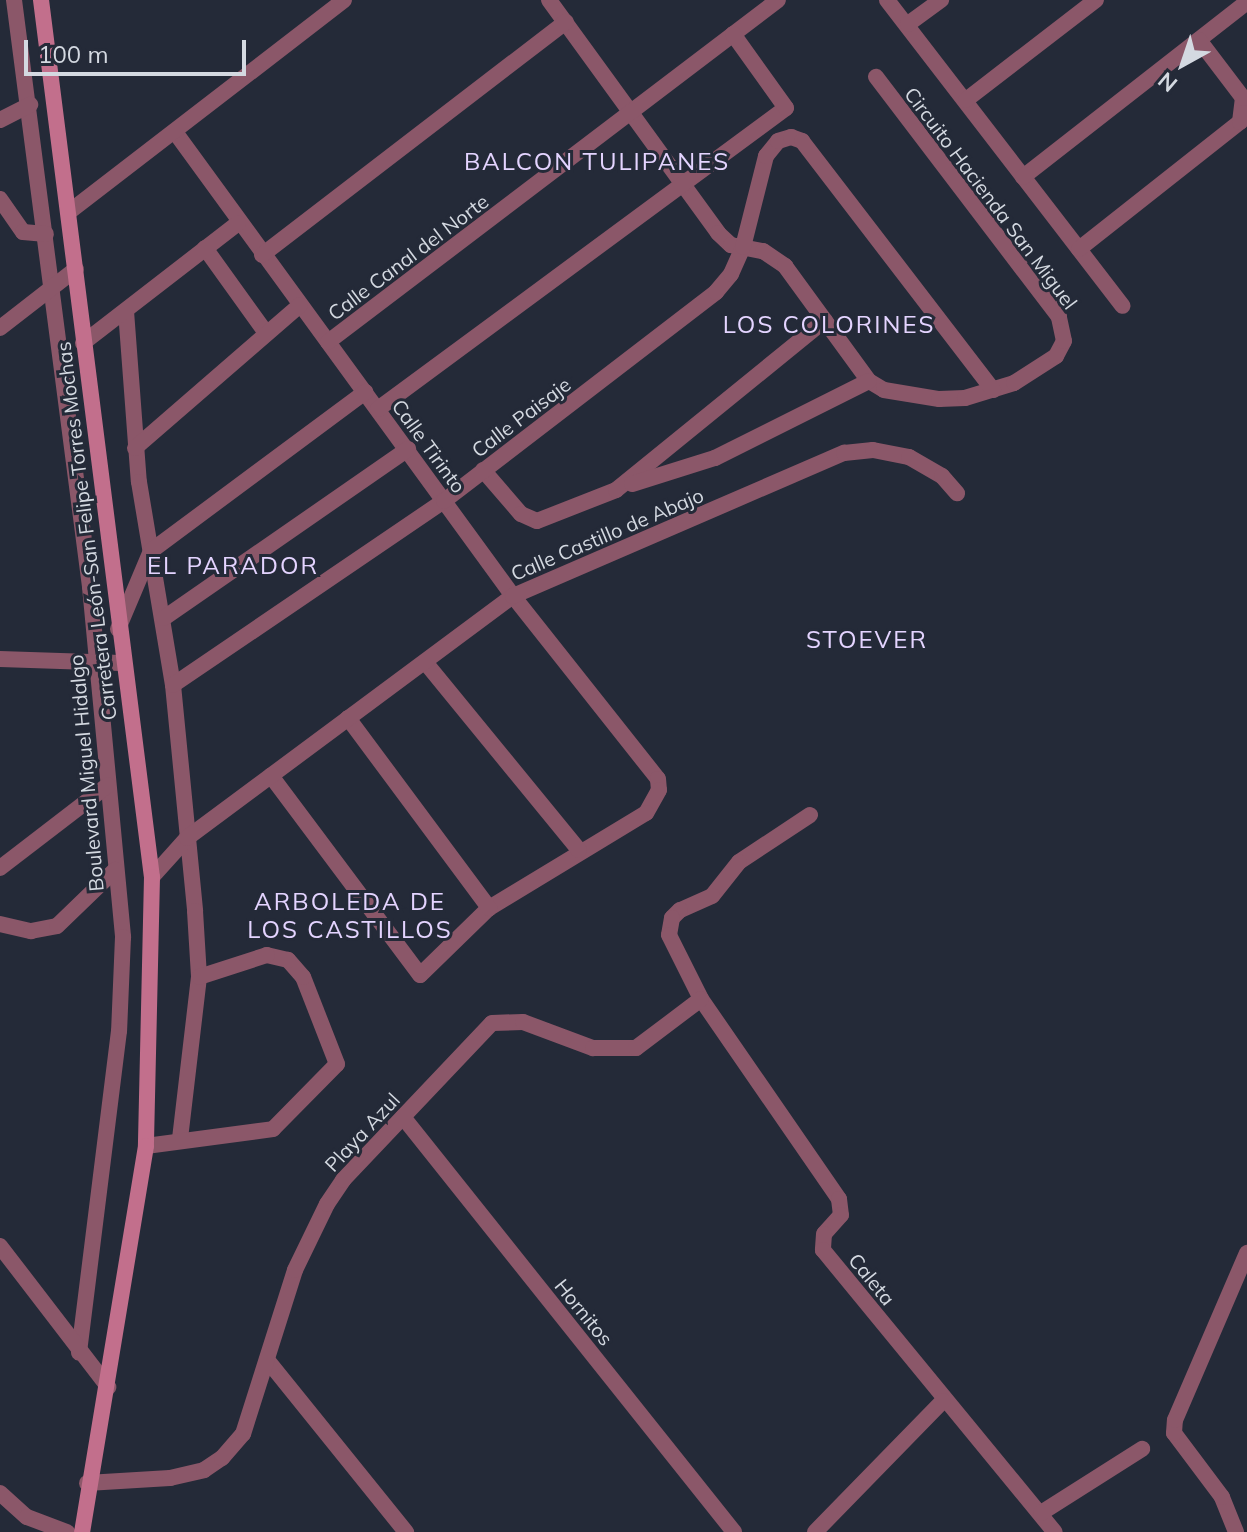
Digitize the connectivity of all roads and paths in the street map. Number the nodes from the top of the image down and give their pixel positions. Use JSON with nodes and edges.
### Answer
{"nodes":[{"id":1,"x":14,"y":0,"type":"edge"},
{"id":2,"x":41,"y":0,"type":"edge"},
{"id":3,"x":344,"y":0,"type":"edge"},
{"id":4,"x":549,"y":0,"type":"edge"},
{"id":5,"x":778,"y":0,"type":"edge"},
{"id":6,"x":887,"y":0,"type":"edge"},
{"id":7,"x":941,"y":0,"type":"edge"},
{"id":8,"x":1096,"y":0,"type":"edge"},
{"id":9,"x":1247,"y":2,"type":"edge"},
{"id":10,"x":566,"y":22,"type":"junction"},
{"id":11,"x":908,"y":24,"type":"junction"},
{"id":12,"x":733,"y":34,"type":"junction"},
{"id":13,"x":1199,"y":40,"type":"junction"},
{"id":14,"x":876,"y":77,"type":"dead end"},
{"id":15,"x":966,"y":100,"type":"junction"},
{"id":16,"x":30,"y":105,"type":"junction"},
{"id":17,"x":629,"y":113,"type":"junction"},
{"id":18,"x":0,"y":120,"type":"edge"},
{"id":19,"x":175,"y":132,"type":"junction"},
{"id":20,"x":1023,"y":177,"type":"junction"},
{"id":21,"x":680,"y":182,"type":"junction"},
{"id":22,"x":0,"y":199,"type":"edge"},
{"id":23,"x":69,"y":212,"type":"junction"},
{"id":24,"x":238,"y":223,"type":"junction"},
{"id":25,"x":46,"y":234,"type":"junction"},
{"id":26,"x":744,"y":241,"type":"junction"},
{"id":27,"x":205,"y":248,"type":"junction"},
{"id":28,"x":1079,"y":249,"type":"junction"},
{"id":29,"x":262,"y":255,"type":"junction"},
{"id":30,"x":76,"y":269,"type":"junction"},
{"id":31,"x":53,"y":287,"type":"junction"},
{"id":32,"x":300,"y":305,"type":"junction"},
{"id":33,"x":1123,"y":306,"type":"dead end"},
{"id":34,"x":126,"y":311,"type":"junction"},
{"id":35,"x":825,"y":320,"type":"junction"},
{"id":36,"x":0,"y":328,"type":"edge"},
{"id":37,"x":266,"y":333,"type":"junction"},
{"id":38,"x":328,"y":342,"type":"junction"},
{"id":39,"x":83,"y":343,"type":"junction"},
{"id":40,"x":869,"y":381,"type":"junction"},
{"id":41,"x":993,"y":390,"type":"junction"},
{"id":42,"x":365,"y":392,"type":"junction"},
{"id":43,"x":378,"y":409,"type":"junction"},
{"id":44,"x":135,"y":448,"type":"junction"},
{"id":45,"x":408,"y":449,"type":"junction"},
{"id":46,"x":483,"y":470,"type":"junction"},
{"id":47,"x":620,"y":488,"type":"junction"},
{"id":48,"x":957,"y":493,"type":"dead end"},
{"id":49,"x":444,"y":501,"type":"junction"},
{"id":50,"x":151,"y":551,"type":"junction"},
{"id":51,"x":513,"y":596,"type":"junction"},
{"id":52,"x":164,"y":618,"type":"junction"},
{"id":53,"x":117,"y":630,"type":"junction"},
{"id":54,"x":0,"y":659,"type":"edge"},
{"id":55,"x":95,"y":659,"type":"junction"},
{"id":56,"x":425,"y":662,"type":"junction"},
{"id":57,"x":121,"y":663,"type":"junction"},
{"id":58,"x":173,"y":685,"type":"junction"},
{"id":59,"x":348,"y":718,"type":"junction"},
{"id":60,"x":271,"y":776,"type":"junction"},
{"id":61,"x":108,"y":785,"type":"junction"},
{"id":62,"x":810,"y":815,"type":"dead end"},
{"id":63,"x":187,"y":838,"type":"junction"},
{"id":64,"x":579,"y":850,"type":"junction"},
{"id":65,"x":1,"y":863,"type":"edge"},
{"id":66,"x":115,"y":870,"type":"junction"},
{"id":67,"x":152,"y":877,"type":"junction"},
{"id":68,"x":489,"y":908,"type":"junction"},
{"id":69,"x":0,"y":924,"type":"edge"},
{"id":70,"x":199,"y":977,"type":"junction"},
{"id":71,"x":701,"y":999,"type":"junction"},
{"id":72,"x":403,"y":1117,"type":"junction"},
{"id":73,"x":180,"y":1138,"type":"junction"},
{"id":74,"x":146,"y":1146,"type":"junction"},
{"id":75,"x":0,"y":1246,"type":"edge"},
{"id":76,"x":1247,"y":1253,"type":"edge"},
{"id":77,"x":79,"y":1353,"type":"junction"},
{"id":78,"x":268,"y":1361,"type":"junction"},
{"id":79,"x":108,"y":1387,"type":"junction"},
{"id":80,"x":943,"y":1401,"type":"junction"},
{"id":81,"x":1142,"y":1449,"type":"dead end"},
{"id":82,"x":87,"y":1483,"type":"junction"},
{"id":83,"x":0,"y":1493,"type":"edge"},
{"id":84,"x":1041,"y":1513,"type":"junction"},
{"id":85,"x":67,"y":1532,"type":"edge"},
{"id":86,"x":82,"y":1532,"type":"edge"},
{"id":87,"x":406,"y":1532,"type":"edge"},
{"id":88,"x":734,"y":1532,"type":"edge"},
{"id":89,"x":815,"y":1532,"type":"edge"},
{"id":90,"x":1055,"y":1532,"type":"edge"},
{"id":91,"x":1236,"y":1532,"type":"edge"}],
"edges":[{"from":1,"to":16,"type":"street","name":"Boulevard Miguel Hidalgo"},
{"from":2,"to":23,"type":"main road","name":"Carretera León-San Felipe Torres Mochas"},
{"from":3,"to":19,"type":"street"},
{"from":4,"to":10,"type":"street"},
{"from":5,"to":12,"type":"street","name":"Calle Canal del Norte"},
{"from":6,"to":11,"type":"street"},
{"from":7,"to":11,"type":"street"},
{"from":8,"to":15,"type":"street"},
{"from":9,"to":13,"type":"street"},
{"from":10,"to":17,"type":"street"},
{"from":10,"to":29,"type":"street"},
{"from":11,"to":15,"type":"street"},
{"from":12,"to":17,"type":"street","name":"Calle Canal del Norte"},
{"from":12,"to":21,"type":"street"},
{"from":13,"to":20,"type":"street"},
{"from":13,"to":28,"type":"street"},
{"from":14,"to":41,"type":"street","name":"Circuito Hacienda San Miguel"},
{"from":15,"to":20,"type":"street"},
{"from":16,"to":18,"type":"street"},
{"from":16,"to":25,"type":"street","name":"Boulevard Miguel Hidalgo"},
{"from":17,"to":21,"type":"street"},
{"from":17,"to":38,"type":"street","name":"Calle Canal del Norte"},
{"from":19,"to":23,"type":"street"},
{"from":19,"to":24,"type":"street","name":"Calle Tirinto"},
{"from":20,"to":28,"type":"street"},
{"from":21,"to":26,"type":"street"},
{"from":21,"to":43,"type":"street"},
{"from":22,"to":25,"type":"street"},
{"from":23,"to":30,"type":"main road","name":"Carretera León-San Felipe Torres Mochas"},
{"from":24,"to":27,"type":"street"},
{"from":24,"to":29,"type":"street","name":"Calle Tirinto"},
{"from":25,"to":31,"type":"street","name":"Boulevard Miguel Hidalgo"},
{"from":26,"to":35,"type":"street"},
{"from":26,"to":41,"type":"street","name":"Calle Paisaje"},
{"from":26,"to":46,"type":"street","name":"Calle Paisaje"},
{"from":27,"to":34,"type":"street"},
{"from":27,"to":37,"type":"street"},
{"from":28,"to":33,"type":"street"},
{"from":29,"to":32,"type":"street","name":"Calle Tirinto"},
{"from":30,"to":31,"type":"street"},
{"from":30,"to":39,"type":"main road","name":"Carretera León-San Felipe Torres Mochas"},
{"from":31,"to":36,"type":"street"},
{"from":31,"to":55,"type":"street","name":"Boulevard Miguel Hidalgo"},
{"from":32,"to":37,"type":"street"},
{"from":32,"to":38,"type":"street","name":"Calle Tirinto"},
{"from":34,"to":39,"type":"street"},
{"from":34,"to":44,"type":"street"},
{"from":35,"to":40,"type":"street"},
{"from":35,"to":47,"type":"street"},
{"from":37,"to":44,"type":"street"},
{"from":38,"to":42,"type":"street","name":"Calle Tirinto"},
{"from":39,"to":53,"type":"main road","name":"Carretera León-San Felipe Torres Mochas"},
{"from":40,"to":41,"type":"street","name":"Circuito Hacienda San Miguel"},
{"from":40,"to":47,"type":"street"},
{"from":42,"to":43,"type":"street","name":"Calle Tirinto"},
{"from":42,"to":50,"type":"street"},
{"from":43,"to":45,"type":"street","name":"Calle Tirinto"},
{"from":44,"to":50,"type":"street"},
{"from":45,"to":49,"type":"street","name":"Calle Tirinto"},
{"from":45,"to":52,"type":"street"},
{"from":46,"to":47,"type":"street"},
{"from":46,"to":49,"type":"street","name":"Calle Paisaje"},
{"from":48,"to":51,"type":"street","name":"Calle Castillo de Abajo"},
{"from":49,"to":51,"type":"street","name":"Calle Tirinto"},
{"from":49,"to":58,"type":"street","name":"Calle Paisaje"},
{"from":50,"to":52,"type":"street"},
{"from":50,"to":53,"type":"street"},
{"from":51,"to":56,"type":"street","name":"Calle Castillo de Abajo"},
{"from":51,"to":64,"type":"street","name":"Calle Tirinto"},
{"from":52,"to":58,"type":"street"},
{"from":53,"to":57,"type":"main road","name":"Carretera León-San Felipe Torres Mochas"},
{"from":54,"to":55,"type":"street"},
{"from":55,"to":57,"type":"street"},
{"from":55,"to":61,"type":"street","name":"Boulevard Miguel Hidalgo"},
{"from":56,"to":59,"type":"street","name":"Calle Castillo de Abajo"},
{"from":56,"to":64,"type":"street"},
{"from":57,"to":67,"type":"main road","name":"Carretera León-San Felipe Torres Mochas"},
{"from":58,"to":63,"type":"street"},
{"from":59,"to":60,"type":"street","name":"Calle Castillo de Abajo"},
{"from":59,"to":68,"type":"street"},
{"from":60,"to":63,"type":"street","name":"Calle Castillo de Abajo"},
{"from":60,"to":68,"type":"street"},
{"from":61,"to":65,"type":"street"},
{"from":61,"to":66,"type":"street","name":"Boulevard Miguel Hidalgo"},
{"from":62,"to":71,"type":"street","name":"Caleta"},
{"from":63,"to":67,"type":"street","name":"Calle Castillo de Abajo"},
{"from":63,"to":70,"type":"street"},
{"from":64,"to":68,"type":"street"},
{"from":66,"to":69,"type":"street"},
{"from":66,"to":77,"type":"street","name":"Boulevard Miguel Hidalgo"},
{"from":67,"to":74,"type":"main road","name":"Carretera León-San Felipe Torres Mochas"},
{"from":70,"to":73,"type":"street"},
{"from":70,"to":73,"type":"street"},
{"from":71,"to":72,"type":"street","name":"Playa Azul"},
{"from":71,"to":80,"type":"street","name":"Caleta"},
{"from":72,"to":78,"type":"street","name":"Playa Azul"},
{"from":72,"to":88,"type":"street","name":"Hornitos"},
{"from":73,"to":74,"type":"street"},
{"from":74,"to":79,"type":"main road","name":"Carretera León-San Felipe Torres Mochas"},
{"from":75,"to":77,"type":"street"},
{"from":76,"to":91,"type":"street"},
{"from":77,"to":79,"type":"street"},
{"from":78,"to":82,"type":"street","name":"Playa Azul"},
{"from":78,"to":87,"type":"street"},
{"from":79,"to":82,"type":"main road","name":"Carretera León-San Felipe Torres Mochas"},
{"from":80,"to":84,"type":"street","name":"Caleta"},
{"from":80,"to":89,"type":"street"},
{"from":81,"to":84,"type":"street"},
{"from":82,"to":86,"type":"main road","name":"Carretera León-San Felipe Torres Mochas"},
{"from":83,"to":85,"type":"street"},
{"from":84,"to":90,"type":"street","name":"Caleta"}]}
